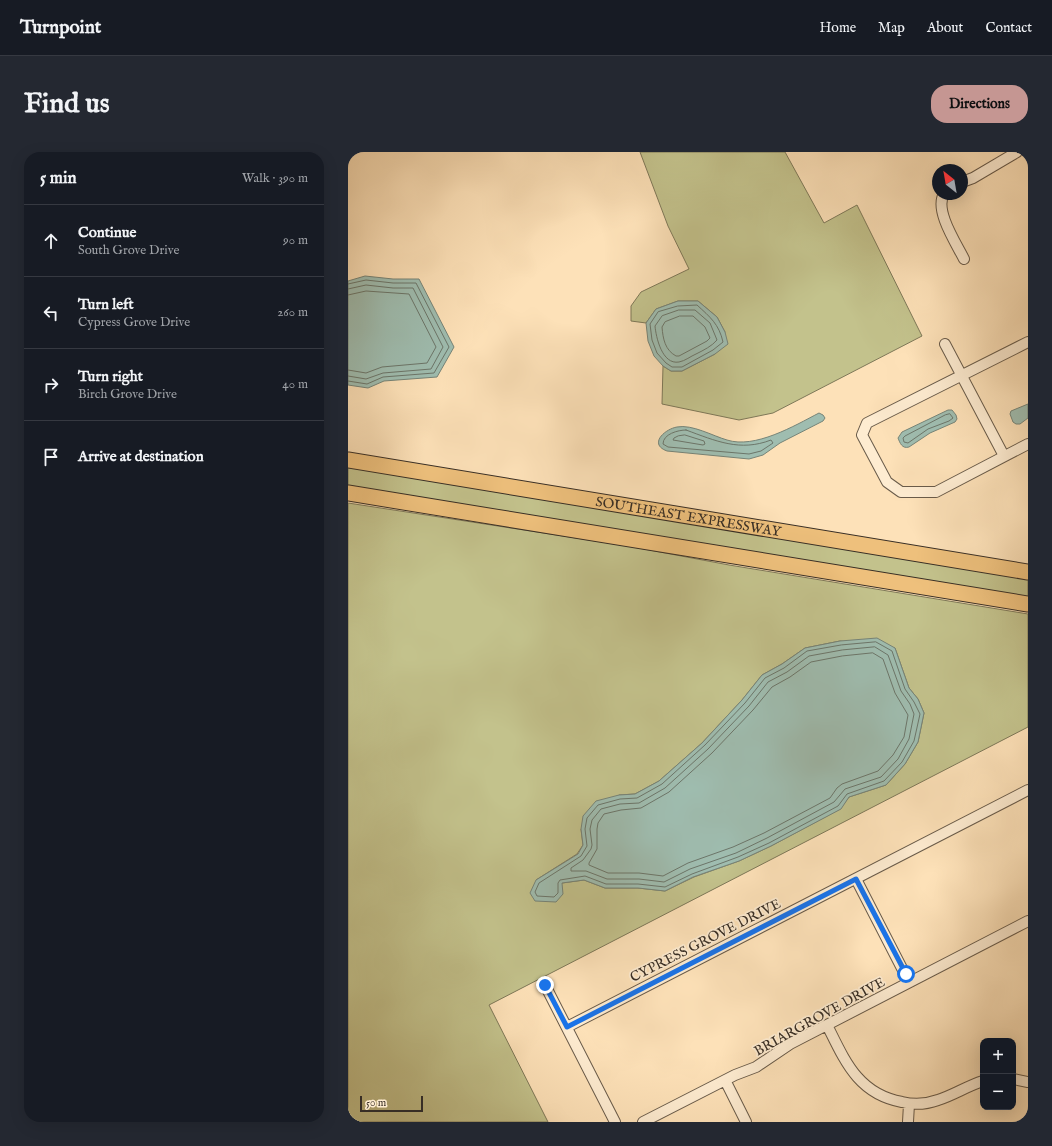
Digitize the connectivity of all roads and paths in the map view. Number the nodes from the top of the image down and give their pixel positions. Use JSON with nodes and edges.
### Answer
{"nodes":[{"id":1,"x":1018,"y":152,"type":"edge"},
{"id":2,"x":968,"y":180,"type":"edge"},
{"id":3,"x":942,"y":200,"type":"edge"},
{"id":4,"x":964,"y":258,"type":"dead end"},
{"id":5,"x":1028,"y":342,"type":"edge"},
{"id":6,"x":945,"y":344,"type":"dead end"},
{"id":7,"x":962,"y":375,"type":"junction"},
{"id":8,"x":1028,"y":444,"type":"edge"},
{"id":9,"x":1004,"y":456,"type":"junction"},
{"id":10,"x":348,"y":460,"type":"edge"},
{"id":11,"x":348,"y":493,"type":"edge"},
{"id":12,"x":1028,"y":572,"type":"edge"},
{"id":13,"x":1028,"y":604,"type":"edge"},
{"id":14,"x":1028,"y":790,"type":"edge"},
{"id":15,"x":856,"y":879,"type":"junction"},
{"id":16,"x":1028,"y":921,"type":"edge"},
{"id":17,"x":909,"y":982,"type":"junction"},
{"id":18,"x":545,"y":985,"type":"dead end"},
{"id":19,"x":827,"y":1025,"type":"junction"},
{"id":20,"x":567,"y":1027,"type":"junction"},
{"id":21,"x":725,"y":1080,"type":"junction"},
{"id":22,"x":1016,"y":1080,"type":"edge"},
{"id":23,"x":980,"y":1081,"type":"edge"},
{"id":24,"x":1028,"y":1082,"type":"edge"},
{"id":25,"x":909,"y":1104,"type":"junction"},
{"id":26,"x":615,"y":1122,"type":"edge"},
{"id":27,"x":643,"y":1122,"type":"edge"},
{"id":28,"x":746,"y":1122,"type":"edge"},
{"id":29,"x":908,"y":1122,"type":"edge"}],
"edges":[{"from":1,"to":2,"type":"street"},
{"from":3,"to":4,"type":"street"},
{"from":5,"to":7,"type":"street"},
{"from":6,"to":7,"type":"street"},
{"from":7,"to":9,"type":"street"},
{"from":7,"to":9,"type":"street"},
{"from":8,"to":9,"type":"street"},
{"from":10,"to":12,"type":"highway","name":"SOUTHEAST EXPRESSWAY"},
{"from":11,"to":13,"type":"highway"},
{"from":14,"to":15,"type":"street","name":"CYPRESS GROVE DRIVE"},
{"from":15,"to":17,"type":"street"},
{"from":15,"to":20,"type":"street","name":"CYPRESS GROVE DRIVE"},
{"from":16,"to":17,"type":"street","name":"BRIARGROVE DRIVE"},
{"from":17,"to":19,"type":"street","name":"BRIARGROVE DRIVE"},
{"from":18,"to":20,"type":"street"},
{"from":19,"to":21,"type":"street","name":"BRIARGROVE DRIVE"},
{"from":19,"to":25,"type":"street"},
{"from":20,"to":26,"type":"street"},
{"from":21,"to":27,"type":"street","name":"BRIARGROVE DRIVE"},
{"from":21,"to":28,"type":"street"},
{"from":22,"to":24,"type":"street"},
{"from":23,"to":25,"type":"street"},
{"from":25,"to":29,"type":"street"}]}
